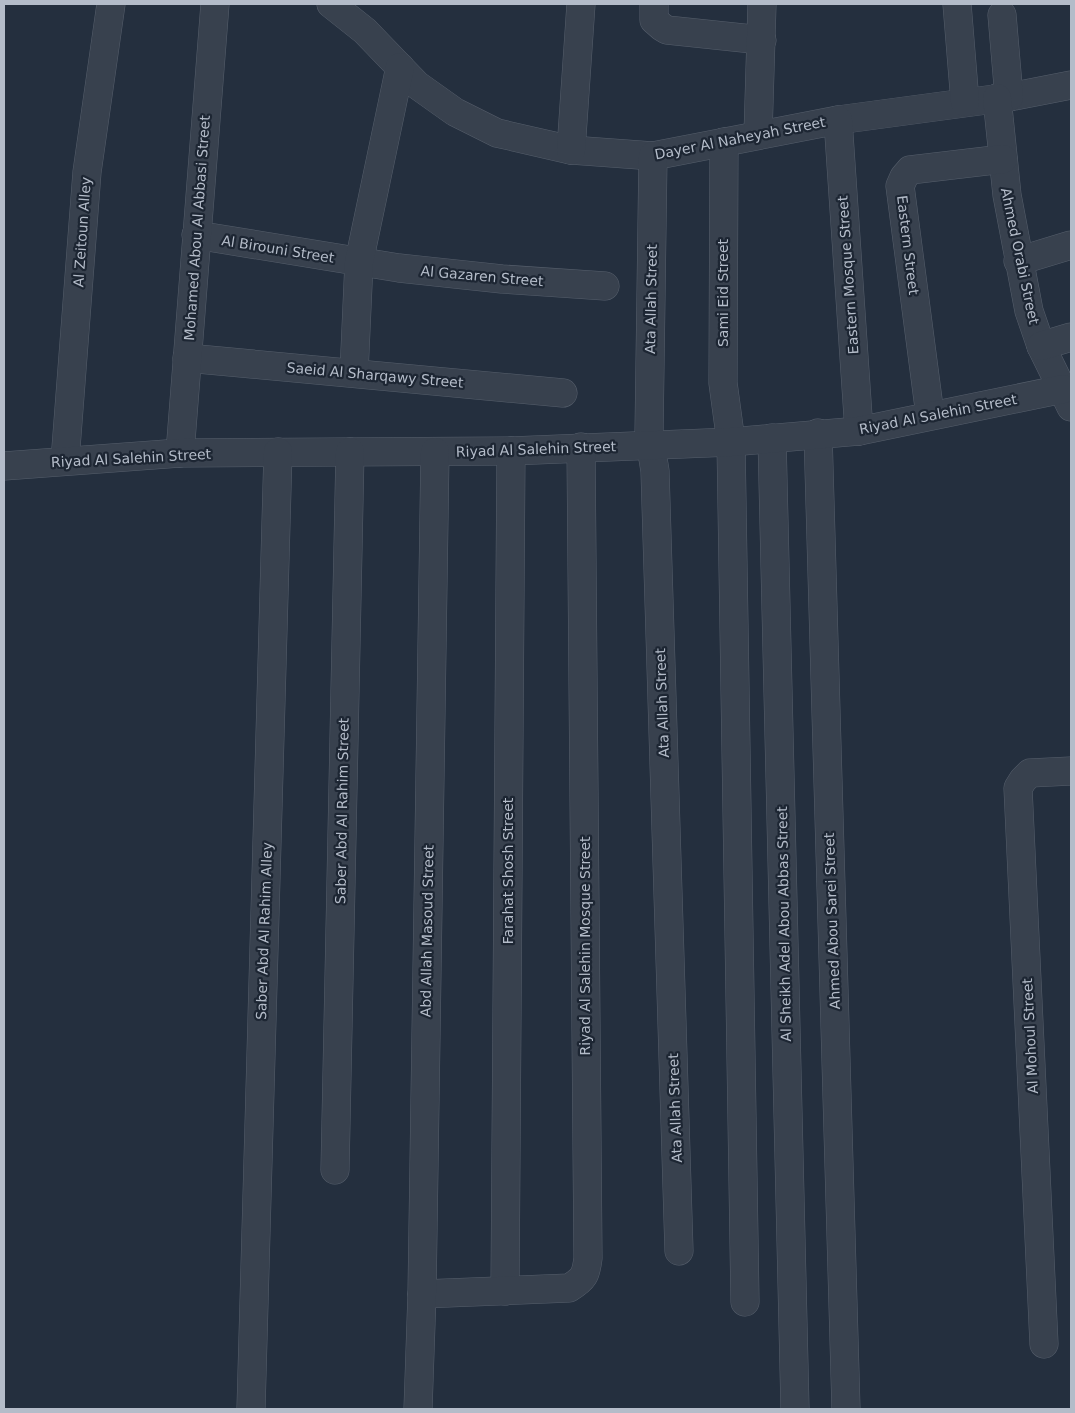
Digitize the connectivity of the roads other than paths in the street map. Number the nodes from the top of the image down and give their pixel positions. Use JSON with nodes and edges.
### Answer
{"nodes":[{"id":1,"x":112,"y":4,"type":"edge"},
{"id":2,"x":215,"y":4,"type":"edge"},
{"id":3,"x":331,"y":4,"type":"edge"},
{"id":4,"x":581,"y":4,"type":"edge"},
{"id":5,"x":654,"y":4,"type":"edge"},
{"id":6,"x":762,"y":4,"type":"edge"},
{"id":7,"x":958,"y":4,"type":"edge"},
{"id":8,"x":1002,"y":14,"type":"dead end"},
{"id":9,"x":762,"y":40,"type":"junction"},
{"id":10,"x":400,"y":67,"type":"junction"},
{"id":11,"x":1071,"y":85,"type":"edge"},
{"id":12,"x":1003,"y":98,"type":"junction"},
{"id":13,"x":965,"y":102,"type":"junction"},
{"id":14,"x":838,"y":120,"type":"junction"},
{"id":15,"x":758,"y":135,"type":"junction"},
{"id":16,"x":724,"y":142,"type":"junction"},
{"id":17,"x":571,"y":150,"type":"junction"},
{"id":18,"x":653,"y":156,"type":"junction"},
{"id":19,"x":1003,"y":159,"type":"junction"},
{"id":20,"x":196,"y":235,"type":"junction"},
{"id":21,"x":1071,"y":245,"type":"edge"},
{"id":22,"x":1018,"y":261,"type":"junction"},
{"id":23,"x":359,"y":262,"type":"junction"},
{"id":24,"x":605,"y":286,"type":"dead end"},
{"id":25,"x":1071,"y":337,"type":"edge"},
{"id":26,"x":1041,"y":346,"type":"junction"},
{"id":27,"x":187,"y":358,"type":"junction"},
{"id":28,"x":354,"y":373,"type":"junction"},
{"id":29,"x":562,"y":393,"type":"dead end"},
{"id":30,"x":1067,"y":398,"type":"edge"},
{"id":31,"x":930,"y":415,"type":"junction"},
{"id":32,"x":859,"y":431,"type":"junction"},
{"id":33,"x":818,"y":433,"type":"junction"},
{"id":34,"x":772,"y":438,"type":"junction"},
{"id":35,"x":731,"y":442,"type":"junction"},
{"id":36,"x":651,"y":445,"type":"junction"},
{"id":37,"x":582,"y":447,"type":"junction"},
{"id":38,"x":511,"y":451,"type":"junction"},
{"id":39,"x":278,"y":452,"type":"junction"},
{"id":40,"x":350,"y":452,"type":"junction"},
{"id":41,"x":435,"y":452,"type":"junction"},
{"id":42,"x":180,"y":453,"type":"junction"},
{"id":43,"x":65,"y":461,"type":"junction"},
{"id":44,"x":4,"y":466,"type":"edge"},
{"id":45,"x":1071,"y":771,"type":"edge"},
{"id":46,"x":335,"y":1170,"type":"dead end"},
{"id":47,"x":679,"y":1251,"type":"dead end"},
{"id":48,"x":505,"y":1291,"type":"junction"},
{"id":49,"x":422,"y":1294,"type":"junction"},
{"id":50,"x":745,"y":1302,"type":"dead end"},
{"id":51,"x":1044,"y":1344,"type":"dead end"},
{"id":52,"x":251,"y":1409,"type":"edge"},
{"id":53,"x":418,"y":1409,"type":"edge"},
{"id":54,"x":795,"y":1409,"type":"edge"},
{"id":55,"x":846,"y":1409,"type":"edge"}],
"edges":[{"from":1,"to":43,"type":"street","name":"Al Zeitoun Alley"},
{"from":2,"to":20,"type":"street","name":"Mohamed Abou Al Abbasi Street"},
{"from":3,"to":10,"type":"street","name":"Dayer Al Naheyah Street"},
{"from":4,"to":17,"type":"street"},
{"from":5,"to":9,"type":"street"},
{"from":6,"to":9,"type":"street"},
{"from":7,"to":13,"type":"street"},
{"from":8,"to":12,"type":"street","name":"Ahmed Orabi Street"},
{"from":9,"to":15,"type":"street"},
{"from":10,"to":17,"type":"street","name":"Dayer Al Naheyah Street"},
{"from":10,"to":23,"type":"street"},
{"from":11,"to":12,"type":"street","name":"Dayer Al Naheyah Street"},
{"from":12,"to":13,"type":"street","name":"Dayer Al Naheyah Street"},
{"from":12,"to":19,"type":"street","name":"Ahmed Orabi Street"},
{"from":13,"to":14,"type":"street","name":"Dayer Al Naheyah Street"},
{"from":14,"to":15,"type":"street","name":"Dayer Al Naheyah Street"},
{"from":14,"to":32,"type":"street","name":"Eastern Mosque Street"},
{"from":15,"to":16,"type":"street","name":"Dayer Al Naheyah Street"},
{"from":16,"to":18,"type":"street","name":"Dayer Al Naheyah Street"},
{"from":16,"to":35,"type":"street","name":"Sami Eid Street"},
{"from":17,"to":18,"type":"street","name":"Dayer Al Naheyah Street"},
{"from":18,"to":36,"type":"street","name":"Ata Allah Street"},
{"from":19,"to":22,"type":"street","name":"Ahmed Orabi Street"},
{"from":19,"to":31,"type":"street","name":"Eastern Street"},
{"from":20,"to":23,"type":"street","name":"Al Birouni Street"},
{"from":20,"to":27,"type":"street","name":"Mohamed Abou Al Abbasi Street"},
{"from":21,"to":22,"type":"street"},
{"from":22,"to":26,"type":"street","name":"Ahmed Orabi Street"},
{"from":23,"to":24,"type":"street","name":"Al Gazaren Street"},
{"from":23,"to":28,"type":"street"},
{"from":25,"to":26,"type":"street"},
{"from":26,"to":30,"type":"street","name":"Ahmed Orabi Street"},
{"from":27,"to":28,"type":"street","name":"Saeid Al Sharqawy Street"},
{"from":27,"to":42,"type":"street","name":"Mohamed Abou Al Abbasi Street"},
{"from":28,"to":29,"type":"street","name":"Saeid Al Sharqawy Street"},
{"from":30,"to":31,"type":"street","name":"Riyad Al Salehin Street"},
{"from":31,"to":32,"type":"street","name":"Riyad Al Salehin Street"},
{"from":32,"to":33,"type":"street","name":"Riyad Al Salehin Street"},
{"from":33,"to":34,"type":"street","name":"Riyad Al Salehin Street"},
{"from":33,"to":55,"type":"street","name":"Ahmed Abou Sarei Street"},
{"from":34,"to":35,"type":"street","name":"Riyad Al Salehin Street"},
{"from":34,"to":54,"type":"street","name":"Al Sheikh Adel Abou Abbas Street"},
{"from":35,"to":36,"type":"street","name":"Riyad Al Salehin Street"},
{"from":35,"to":50,"type":"street"},
{"from":36,"to":37,"type":"street","name":"Riyad Al Salehin Street"},
{"from":36,"to":47,"type":"street","name":"Ata Allah Street"},
{"from":37,"to":38,"type":"street","name":"Riyad Al Salehin Street"},
{"from":37,"to":48,"type":"street","name":"Riyad Al Salehin Mosque Street"},
{"from":38,"to":41,"type":"street","name":"Riyad Al Salehin Street"},
{"from":38,"to":48,"type":"street","name":"Farahat Shosh Street"},
{"from":39,"to":40,"type":"street","name":"Riyad Al Salehin Street"},
{"from":39,"to":42,"type":"street","name":"Riyad Al Salehin Street"},
{"from":39,"to":52,"type":"street","name":"Saber Abd Al Rahim Alley"},
{"from":40,"to":41,"type":"street","name":"Riyad Al Salehin Street"},
{"from":40,"to":46,"type":"street","name":"Saber Abd Al Rahim Street"},
{"from":41,"to":49,"type":"street","name":"Abd Allah Masoud Street"},
{"from":42,"to":43,"type":"street","name":"Riyad Al Salehin Street"},
{"from":43,"to":44,"type":"street","name":"Riyad Al Salehin Street"},
{"from":45,"to":51,"type":"street","name":"Al Mohoul Street"},
{"from":48,"to":49,"type":"street","name":"Riyad Al Salehin Mosque Street"},
{"from":49,"to":53,"type":"street","name":"Abd Allah Masoud Street"}]}
